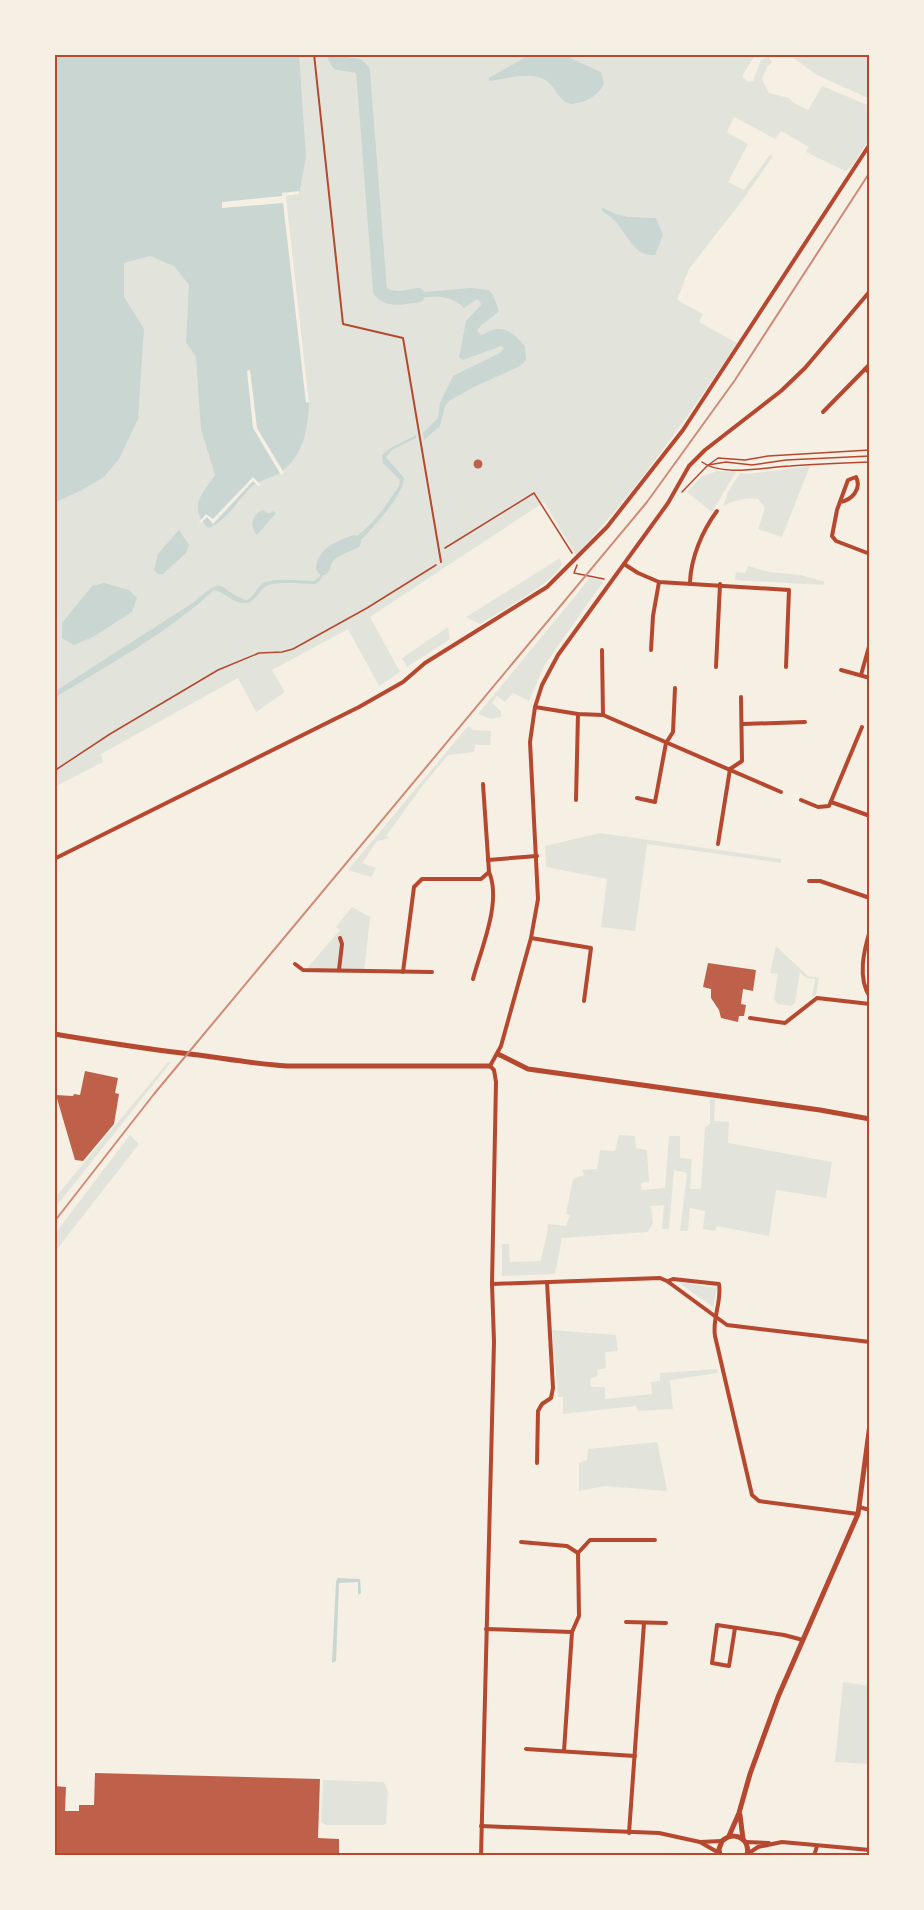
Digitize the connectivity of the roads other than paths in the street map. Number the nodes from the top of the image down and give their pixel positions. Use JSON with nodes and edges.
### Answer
{"nodes":[{"id":1,"x":314,"y":54,"type":"edge"},
{"id":2,"x":870,"y":144,"type":"edge"},
{"id":3,"x":870,"y":291,"type":"edge"},
{"id":4,"x":870,"y":364,"type":"edge"},
{"id":5,"x":865,"y":369,"type":"junction"},
{"id":6,"x":870,"y":373,"type":"edge"},
{"id":7,"x":823,"y":412,"type":"dead end"},
{"id":8,"x":840,"y":502,"type":"junction"},
{"id":9,"x":717,"y":512,"type":"dead end"},
{"id":10,"x":870,"y":554,"type":"edge"},
{"id":11,"x":441,"y":562,"type":"road end"},
{"id":12,"x":624,"y":564,"type":"junction"},
{"id":13,"x":659,"y":582,"type":"junction"},
{"id":14,"x":690,"y":582,"type":"junction"},
{"id":15,"x":720,"y":584,"type":"junction"},
{"id":16,"x":870,"y":643,"type":"edge"},
{"id":17,"x":602,"y":650,"type":"dead end"},
{"id":18,"x":651,"y":650,"type":"dead end"},
{"id":19,"x":716,"y":667,"type":"dead end"},
{"id":20,"x":786,"y":667,"type":"dead end"},
{"id":21,"x":841,"y":670,"type":"dead end"},
{"id":22,"x":861,"y":675,"type":"junction"},
{"id":23,"x":870,"y":678,"type":"edge"},
{"id":24,"x":675,"y":688,"type":"dead end"},
{"id":25,"x":741,"y":698,"type":"dead end"},
{"id":26,"x":535,"y":707,"type":"junction"},
{"id":27,"x":578,"y":714,"type":"junction"},
{"id":28,"x":603,"y":715,"type":"junction"},
{"id":29,"x":805,"y":722,"type":"dead end"},
{"id":30,"x":743,"y":724,"type":"junction"},
{"id":31,"x":862,"y":727,"type":"dead end"},
{"id":32,"x":666,"y":743,"type":"junction"},
{"id":33,"x":729,"y":769,"type":"junction"},
{"id":34,"x":483,"y":784,"type":"dead end"},
{"id":35,"x":782,"y":792,"type":"dead end"},
{"id":36,"x":637,"y":798,"type":"dead end"},
{"id":37,"x":576,"y":800,"type":"dead end"},
{"id":38,"x":801,"y":800,"type":"dead end"},
{"id":39,"x":831,"y":802,"type":"junction"},
{"id":40,"x":870,"y":816,"type":"edge"},
{"id":41,"x":718,"y":844,"type":"dead end"},
{"id":42,"x":537,"y":856,"type":"junction"},
{"id":43,"x":54,"y":859,"type":"edge"},
{"id":44,"x":488,"y":860,"type":"junction"},
{"id":45,"x":489,"y":872,"type":"junction"},
{"id":46,"x":809,"y":881,"type":"dead end"},
{"id":47,"x":870,"y":897,"type":"edge"},
{"id":48,"x":870,"y":930,"type":"edge"},
{"id":49,"x":340,"y":938,"type":"dead end"},
{"id":50,"x":531,"y":938,"type":"junction"},
{"id":51,"x":295,"y":964,"type":"dead end"},
{"id":52,"x":339,"y":970,"type":"junction"},
{"id":53,"x":404,"y":972,"type":"junction"},
{"id":54,"x":432,"y":972,"type":"dead end"},
{"id":55,"x":473,"y":980,"type":"dead end"},
{"id":56,"x":870,"y":997,"type":"edge"},
{"id":57,"x":584,"y":1001,"type":"dead end"},
{"id":58,"x":870,"y":1004,"type":"edge"},
{"id":59,"x":750,"y":1018,"type":"dead end"},
{"id":60,"x":54,"y":1034,"type":"edge"},
{"id":61,"x":498,"y":1054,"type":"junction"},
{"id":62,"x":490,"y":1066,"type":"junction"},
{"id":63,"x":870,"y":1119,"type":"edge"},
{"id":64,"x":667,"y":1281,"type":"junction"},
{"id":65,"x":547,"y":1282,"type":"junction"},
{"id":66,"x":492,"y":1284,"type":"junction"},
{"id":67,"x":714,"y":1316,"type":"junction"},
{"id":68,"x":870,"y":1342,"type":"edge"},
{"id":69,"x":870,"y":1424,"type":"edge"},
{"id":70,"x":537,"y":1463,"type":"dead end"},
{"id":71,"x":859,"y":1507,"type":"junction"},
{"id":72,"x":870,"y":1510,"type":"edge"},
{"id":73,"x":858,"y":1514,"type":"junction"},
{"id":74,"x":655,"y":1540,"type":"dead end"},
{"id":75,"x":521,"y":1542,"type":"dead end"},
{"id":76,"x":578,"y":1553,"type":"junction"},
{"id":77,"x":627,"y":1622,"type":"dead end"},
{"id":78,"x":644,"y":1623,"type":"junction"},
{"id":79,"x":666,"y":1623,"type":"dead end"},
{"id":80,"x":735,"y":1628,"type":"junction"},
{"id":81,"x":486,"y":1629,"type":"junction"},
{"id":82,"x":572,"y":1632,"type":"junction"},
{"id":83,"x":803,"y":1640,"type":"junction"},
{"id":84,"x":526,"y":1749,"type":"dead end"},
{"id":85,"x":564,"y":1751,"type":"junction"},
{"id":86,"x":635,"y":1756,"type":"junction"},
{"id":87,"x":739,"y":1813,"type":"junction"},
{"id":88,"x":481,"y":1826,"type":"junction"},
{"id":89,"x":629,"y":1833,"type":"junction"},
{"id":90,"x":729,"y":1836,"type":"junction"},
{"id":91,"x":722,"y":1841,"type":"junction"},
{"id":92,"x":745,"y":1841,"type":"junction"},
{"id":93,"x":700,"y":1842,"type":"junction"},
{"id":94,"x":772,"y":1843,"type":"junction"},
{"id":95,"x":817,"y":1846,"type":"junction"},
{"id":96,"x":870,"y":1850,"type":"edge"},
{"id":97,"x":748,"y":1854,"type":"edge"},
{"id":98,"x":719,"y":1855,"type":"edge"},
{"id":99,"x":481,"y":1856,"type":"edge"},
{"id":100,"x":814,"y":1856,"type":"edge"}],
"edges":[{"from":1,"to":11,"type":"lane"},
{"from":2,"to":43,"type":"street"},
{"from":3,"to":12,"type":"street"},
{"from":4,"to":5,"type":"street"},
{"from":5,"to":6,"type":"street"},
{"from":5,"to":7,"type":"street"},
{"from":8,"to":8,"type":"street"},
{"from":8,"to":10,"type":"street"},
{"from":9,"to":14,"type":"street"},
{"from":12,"to":13,"type":"street"},
{"from":12,"to":26,"type":"street"},
{"from":13,"to":14,"type":"street"},
{"from":13,"to":18,"type":"street"},
{"from":14,"to":15,"type":"street"},
{"from":15,"to":19,"type":"street"},
{"from":15,"to":20,"type":"street"},
{"from":16,"to":22,"type":"street"},
{"from":17,"to":28,"type":"street"},
{"from":21,"to":22,"type":"street"},
{"from":22,"to":23,"type":"street"},
{"from":24,"to":32,"type":"street"},
{"from":25,"to":30,"type":"street"},
{"from":26,"to":27,"type":"street"},
{"from":26,"to":42,"type":"street"},
{"from":27,"to":28,"type":"street"},
{"from":27,"to":37,"type":"street"},
{"from":28,"to":32,"type":"street"},
{"from":29,"to":30,"type":"street"},
{"from":30,"to":33,"type":"street"},
{"from":31,"to":39,"type":"street"},
{"from":32,"to":33,"type":"street"},
{"from":32,"to":36,"type":"street"},
{"from":33,"to":35,"type":"street"},
{"from":33,"to":41,"type":"street"},
{"from":34,"to":44,"type":"street"},
{"from":38,"to":39,"type":"street"},
{"from":39,"to":40,"type":"street"},
{"from":42,"to":44,"type":"street"},
{"from":42,"to":50,"type":"street"},
{"from":44,"to":45,"type":"street"},
{"from":45,"to":53,"type":"street"},
{"from":45,"to":55,"type":"street"},
{"from":46,"to":47,"type":"street"},
{"from":48,"to":56,"type":"street"},
{"from":49,"to":52,"type":"street"},
{"from":50,"to":57,"type":"street"},
{"from":50,"to":61,"type":"street"},
{"from":51,"to":52,"type":"street"},
{"from":52,"to":53,"type":"street"},
{"from":53,"to":54,"type":"street"},
{"from":58,"to":59,"type":"street"},
{"from":60,"to":62,"type":"street"},
{"from":61,"to":62,"type":"street"},
{"from":61,"to":63,"type":"street"},
{"from":62,"to":66,"type":"street"},
{"from":64,"to":65,"type":"street"},
{"from":64,"to":67,"type":"street"},
{"from":64,"to":67,"type":"street"},
{"from":65,"to":66,"type":"street"},
{"from":65,"to":70,"type":"street"},
{"from":66,"to":81,"type":"street"},
{"from":67,"to":68,"type":"street"},
{"from":67,"to":73,"type":"street"},
{"from":69,"to":71,"type":"street"},
{"from":71,"to":72,"type":"street"},
{"from":71,"to":73,"type":"street"},
{"from":73,"to":83,"type":"street"},
{"from":74,"to":76,"type":"street"},
{"from":75,"to":76,"type":"street"},
{"from":76,"to":82,"type":"street"},
{"from":77,"to":78,"type":"street"},
{"from":78,"to":79,"type":"street"},
{"from":78,"to":86,"type":"street"},
{"from":80,"to":80,"type":"street"},
{"from":80,"to":83,"type":"street"},
{"from":81,"to":82,"type":"street"},
{"from":81,"to":88,"type":"street"},
{"from":82,"to":85,"type":"street"},
{"from":83,"to":87,"type":"street"},
{"from":84,"to":85,"type":"street"},
{"from":85,"to":86,"type":"street"},
{"from":86,"to":89,"type":"street"},
{"from":87,"to":90,"type":"street"},
{"from":87,"to":92,"type":"street"},
{"from":88,"to":89,"type":"street"},
{"from":88,"to":99,"type":"street"},
{"from":89,"to":93,"type":"street"},
{"from":90,"to":91,"type":"street"},
{"from":90,"to":92,"type":"street"},
{"from":91,"to":93,"type":"street"},
{"from":91,"to":98,"type":"street"},
{"from":92,"to":94,"type":"street"},
{"from":92,"to":97,"type":"street"},
{"from":93,"to":98,"type":"street"},
{"from":94,"to":95,"type":"street"},
{"from":94,"to":97,"type":"street"},
{"from":95,"to":96,"type":"street"},
{"from":95,"to":100,"type":"street"}]}
